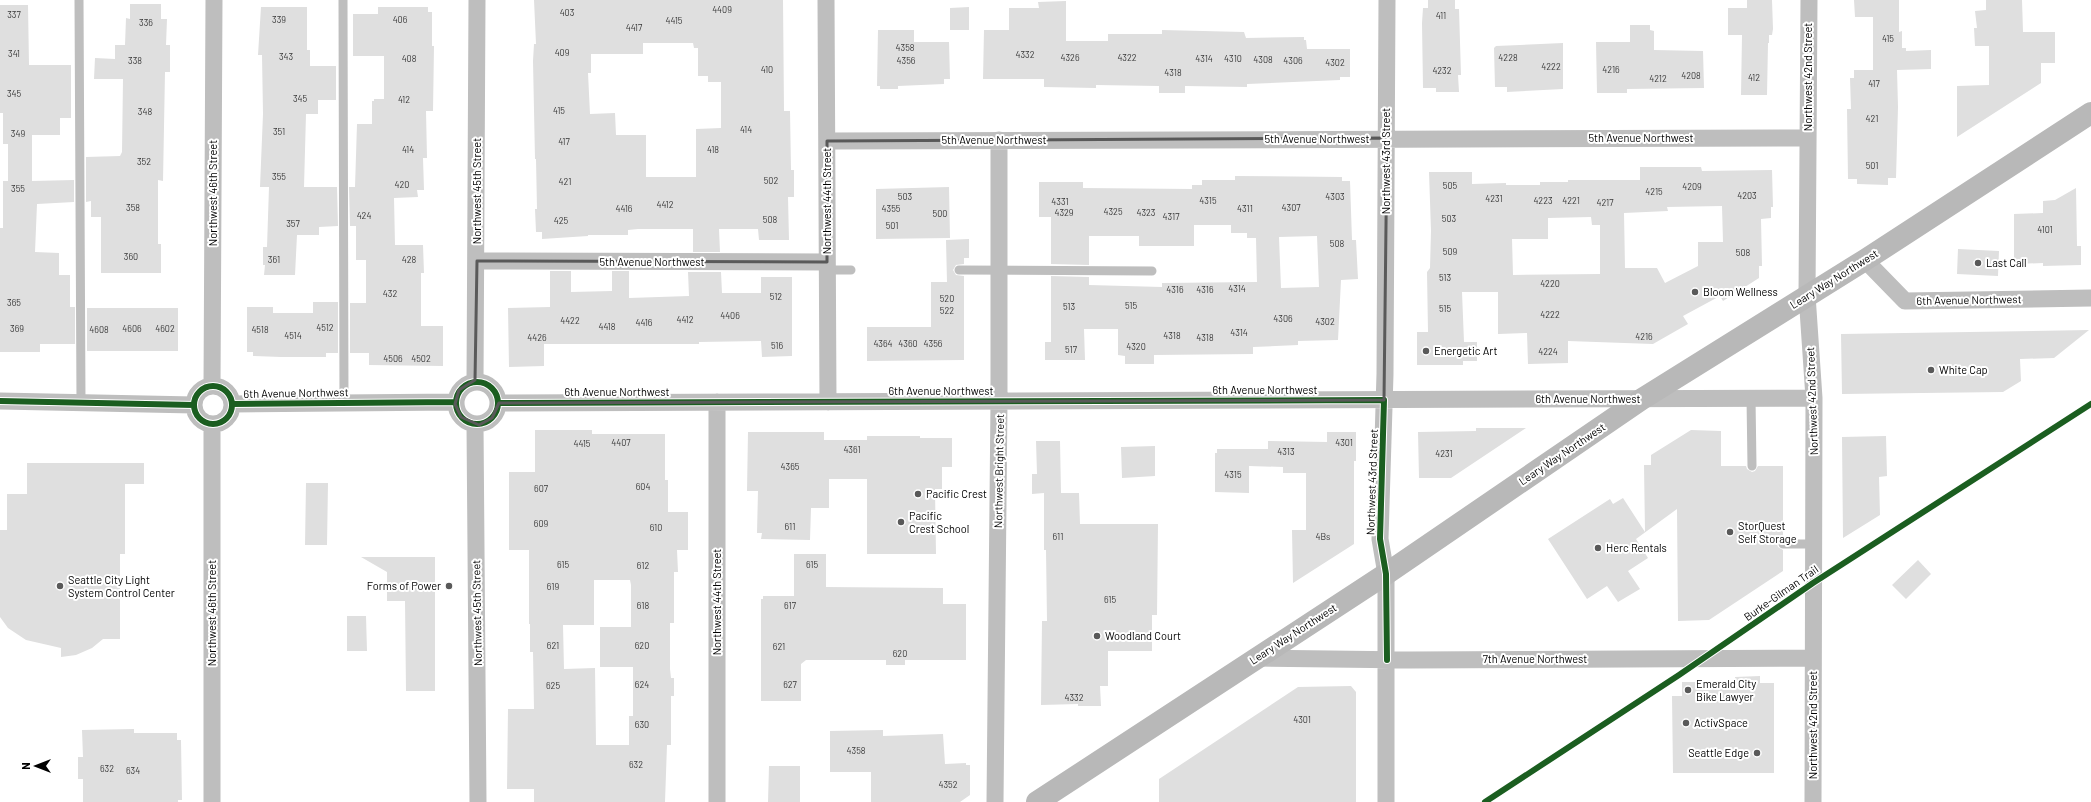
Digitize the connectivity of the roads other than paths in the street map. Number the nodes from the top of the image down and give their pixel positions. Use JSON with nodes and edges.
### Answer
{"nodes":[{"id":1,"x":79,"y":0,"type":"edge"},
{"id":2,"x":214,"y":0,"type":"edge"},
{"id":3,"x":343,"y":0,"type":"edge"},
{"id":4,"x":477,"y":0,"type":"edge"},
{"id":5,"x":826,"y":0,"type":"edge"},
{"id":6,"x":1387,"y":0,"type":"edge"},
{"id":7,"x":1809,"y":0,"type":"edge"},
{"id":8,"x":2091,"y":113,"type":"edge"},
{"id":9,"x":1386,"y":138,"type":"junction"},
{"id":10,"x":1808,"y":138,"type":"junction"},
{"id":11,"x":998,"y":140,"type":"junction"},
{"id":12,"x":827,"y":141,"type":"junction"},
{"id":13,"x":1865,"y":260,"type":"junction"},
{"id":14,"x":476,"y":261,"type":"junction"},
{"id":15,"x":827,"y":266,"type":"junction"},
{"id":16,"x":851,"y":270,"type":"dead end"},
{"id":17,"x":959,"y":270,"type":"dead end"},
{"id":18,"x":998,"y":270,"type":"junction"},
{"id":19,"x":1152,"y":271,"type":"dead end"},
{"id":20,"x":1808,"y":295,"type":"junction"},
{"id":21,"x":2091,"y":298,"type":"edge"},
{"id":22,"x":475,"y":382,"type":"junction"},
{"id":23,"x":212,"y":386,"type":"junction"},
{"id":24,"x":1751,"y":398,"type":"junction"},
{"id":25,"x":1814,"y":398,"type":"junction"},
{"id":26,"x":1642,"y":399,"type":"junction"},
{"id":27,"x":999,"y":400,"type":"junction"},
{"id":28,"x":1384,"y":400,"type":"junction"},
{"id":29,"x":0,"y":401,"type":"edge"},
{"id":30,"x":81,"y":402,"type":"junction"},
{"id":31,"x":344,"y":402,"type":"junction"},
{"id":32,"x":456,"y":402,"type":"junction"},
{"id":33,"x":717,"y":402,"type":"junction"},
{"id":34,"x":828,"y":402,"type":"junction"},
{"id":35,"x":498,"y":403,"type":"junction"},
{"id":36,"x":232,"y":404,"type":"junction"},
{"id":37,"x":194,"y":405,"type":"junction"},
{"id":38,"x":212,"y":424,"type":"junction"},
{"id":39,"x":475,"y":424,"type":"junction"},
{"id":40,"x":1752,"y":466,"type":"dead end"},
{"id":41,"x":1783,"y":544,"type":"dead end"},
{"id":42,"x":1814,"y":544,"type":"junction"},
{"id":43,"x":1386,"y":574,"type":"junction"},
{"id":44,"x":1256,"y":658,"type":"junction"},
{"id":45,"x":1813,"y":658,"type":"junction"},
{"id":46,"x":1386,"y":660,"type":"junction"},
{"id":47,"x":212,"y":802,"type":"edge"},
{"id":48,"x":478,"y":802,"type":"edge"},
{"id":49,"x":716,"y":802,"type":"edge"},
{"id":50,"x":995,"y":802,"type":"edge"},
{"id":51,"x":1037,"y":802,"type":"edge"},
{"id":52,"x":1386,"y":802,"type":"edge"},
{"id":53,"x":1813,"y":802,"type":"edge"}],
"edges":[{"from":1,"to":30,"type":"lane"},
{"from":2,"to":23,"type":"street","name":"Northwest 46th Street"},
{"from":3,"to":31,"type":"lane"},
{"from":4,"to":14,"type":"street","name":"Northwest 45th Street"},
{"from":5,"to":12,"type":"street","name":"Northwest 44th Street"},
{"from":6,"to":9,"type":"street","name":"Northwest 43rd Street"},
{"from":7,"to":10,"type":"street","name":"Northwest 42nd Street"},
{"from":8,"to":13,"type":"main road","name":"Leary Way Northwest"},
{"from":9,"to":10,"type":"street","name":"5th Avenue Northwest"},
{"from":9,"to":11,"type":"street","name":"5th Avenue Northwest"},
{"from":9,"to":28,"type":"street","name":"Northwest 43rd Street"},
{"from":10,"to":20,"type":"street","name":"Northwest 42nd Street"},
{"from":11,"to":12,"type":"street","name":"5th Avenue Northwest"},
{"from":11,"to":18,"type":"street","name":"Northwest Bright Street"},
{"from":12,"to":15,"type":"street","name":"Northwest 44th Street"},
{"from":13,"to":20,"type":"main road","name":"Leary Way Northwest"},
{"from":13,"to":21,"type":"street","name":"6th Avenue Northwest"},
{"from":14,"to":15,"type":"street","name":"5th Avenue Northwest"},
{"from":14,"to":22,"type":"street","name":"Northwest 45th Street"},
{"from":15,"to":16,"type":"lane"},
{"from":15,"to":34,"type":"street","name":"Northwest 44th Street"},
{"from":17,"to":18,"type":"lane"},
{"from":18,"to":19,"type":"lane"},
{"from":18,"to":27,"type":"street","name":"Northwest Bright Street"},
{"from":20,"to":25,"type":"street","name":"Northwest 42nd Street"},
{"from":20,"to":26,"type":"main road","name":"Leary Way Northwest"},
{"from":22,"to":32,"type":"street"},
{"from":22,"to":35,"type":"street"},
{"from":23,"to":36,"type":"street"},
{"from":23,"to":37,"type":"street"},
{"from":24,"to":25,"type":"street","name":"6th Avenue Northwest"},
{"from":24,"to":26,"type":"street","name":"6th Avenue Northwest"},
{"from":24,"to":40,"type":"lane"},
{"from":25,"to":42,"type":"street","name":"Northwest 42nd Street"},
{"from":26,"to":28,"type":"street","name":"6th Avenue Northwest"},
{"from":26,"to":43,"type":"main road","name":"Leary Way Northwest"},
{"from":27,"to":28,"type":"street","name":"6th Avenue Northwest"},
{"from":27,"to":34,"type":"street","name":"6th Avenue Northwest"},
{"from":27,"to":50,"type":"street","name":"Northwest Bright Street"},
{"from":28,"to":43,"type":"street","name":"Northwest 43rd Street"},
{"from":29,"to":30,"type":"street"},
{"from":30,"to":37,"type":"street"},
{"from":31,"to":32,"type":"street","name":"6th Avenue Northwest"},
{"from":31,"to":36,"type":"street","name":"6th Avenue Northwest"},
{"from":32,"to":39,"type":"street"},
{"from":33,"to":34,"type":"street","name":"6th Avenue Northwest"},
{"from":33,"to":35,"type":"street","name":"6th Avenue Northwest"},
{"from":33,"to":49,"type":"street","name":"Northwest 44th Street"},
{"from":35,"to":39,"type":"street"},
{"from":36,"to":38,"type":"street"},
{"from":37,"to":38,"type":"street"},
{"from":38,"to":47,"type":"street","name":"Northwest 46th Street"},
{"from":39,"to":48,"type":"street","name":"Northwest 45th Street"},
{"from":41,"to":42,"type":"lane"},
{"from":42,"to":45,"type":"street","name":"Northwest 42nd Street"},
{"from":43,"to":44,"type":"main road","name":"Leary Way Northwest"},
{"from":43,"to":46,"type":"street","name":"Northwest 43rd Street"},
{"from":44,"to":46,"type":"street","name":"7th Avenue Northwest"},
{"from":44,"to":51,"type":"main road","name":"Leary Way Northwest"},
{"from":45,"to":46,"type":"street","name":"7th Avenue Northwest"},
{"from":45,"to":53,"type":"street","name":"Northwest 42nd Street"},
{"from":46,"to":52,"type":"street","name":"Northwest 43rd Street"}]}
